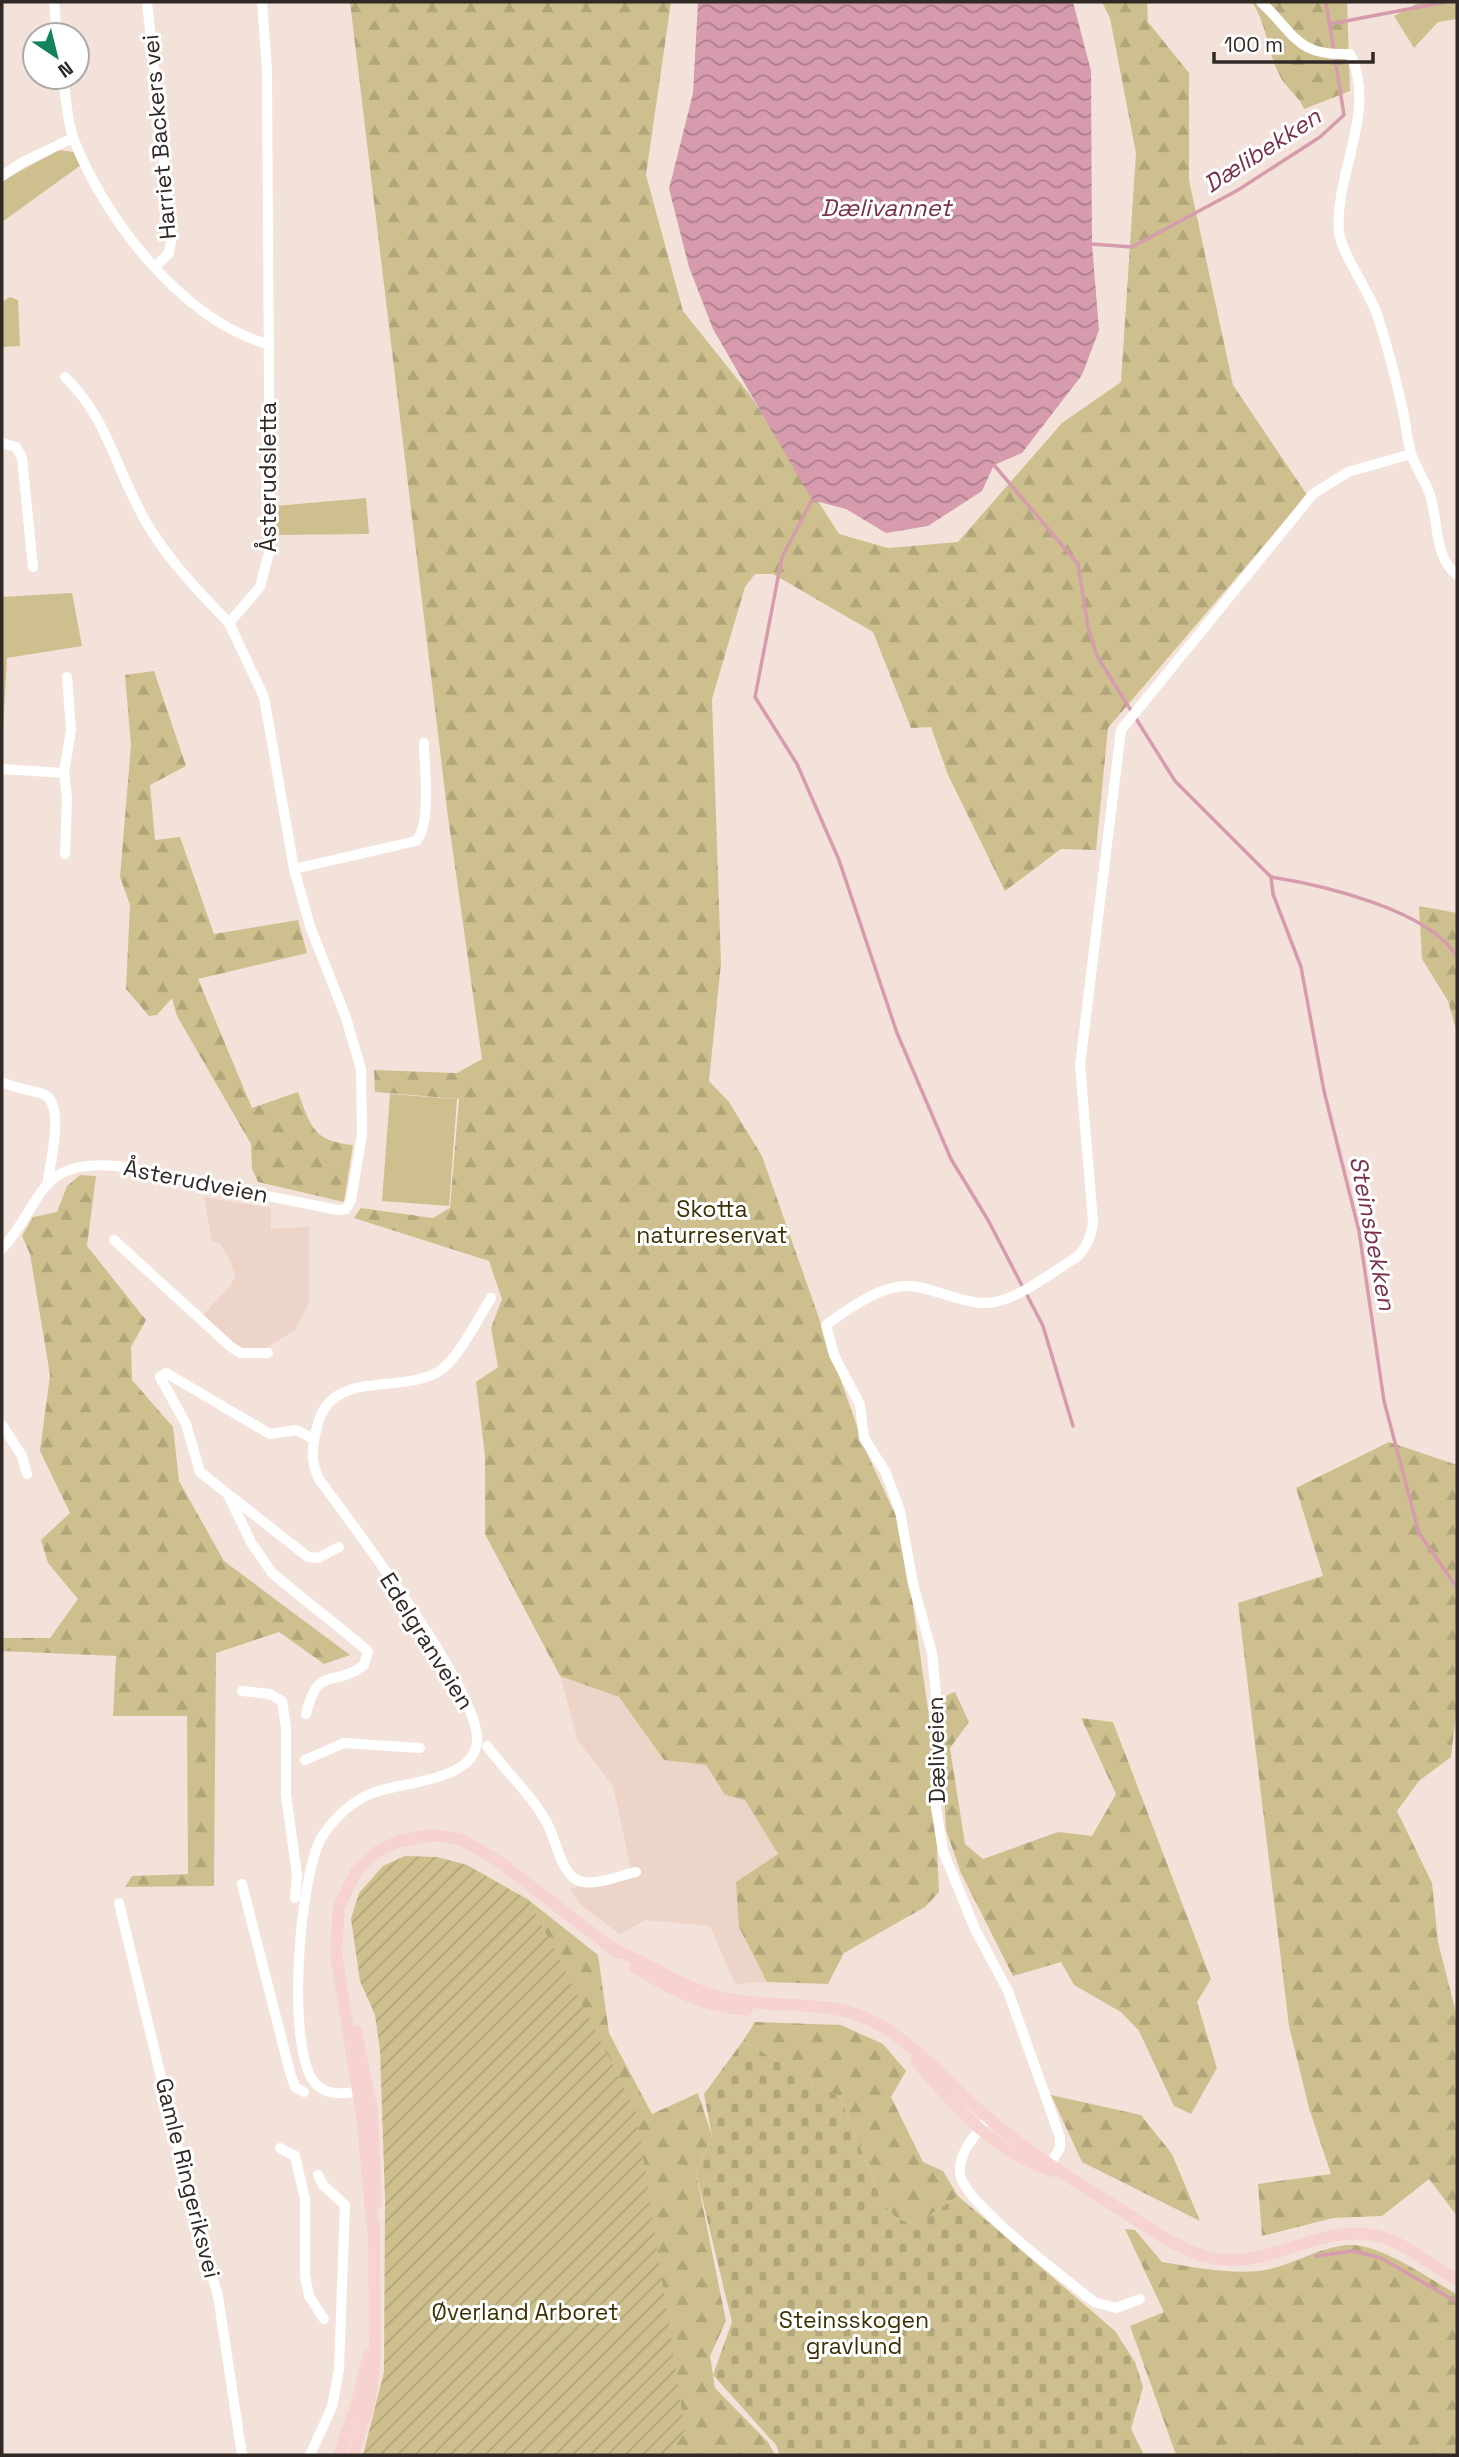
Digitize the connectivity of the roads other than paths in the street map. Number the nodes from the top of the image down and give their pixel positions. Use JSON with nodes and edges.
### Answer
{"nodes":[{"id":1,"x":54,"y":2,"type":"edge"},
{"id":2,"x":147,"y":2,"type":"edge"},
{"id":3,"x":262,"y":2,"type":"edge"},
{"id":4,"x":1261,"y":2,"type":"edge"},
{"id":5,"x":56,"y":21,"type":"edge"},
{"id":6,"x":65,"y":91,"type":"edge"},
{"id":7,"x":73,"y":138,"type":"junction"},
{"id":8,"x":2,"y":176,"type":"edge"},
{"id":9,"x":155,"y":267,"type":"junction"},
{"id":10,"x":267,"y":344,"type":"junction"},
{"id":11,"x":65,"y":377,"type":"dead end"},
{"id":12,"x":2,"y":443,"type":"edge"},
{"id":13,"x":1411,"y":454,"type":"junction"},
{"id":14,"x":33,"y":568,"type":"dead end"},
{"id":15,"x":1457,"y":575,"type":"edge"},
{"id":16,"x":229,"y":623,"type":"junction"},
{"id":17,"x":66,"y":677,"type":"dead end"},
{"id":18,"x":424,"y":743,"type":"dead end"},
{"id":19,"x":2,"y":769,"type":"edge"},
{"id":20,"x":64,"y":772,"type":"junction"},
{"id":21,"x":65,"y":854,"type":"dead end"},
{"id":22,"x":294,"y":869,"type":"junction"},
{"id":23,"x":2,"y":1083,"type":"edge"},
{"id":24,"x":48,"y":1181,"type":"junction"},
{"id":25,"x":114,"y":1240,"type":"dead end"},
{"id":26,"x":2,"y":1249,"type":"edge"},
{"id":27,"x":491,"y":1298,"type":"dead end"},
{"id":28,"x":268,"y":1353,"type":"dead end"},
{"id":29,"x":2,"y":1425,"type":"edge"},
{"id":30,"x":314,"y":1439,"type":"junction"},
{"id":31,"x":27,"y":1474,"type":"dead end"},
{"id":32,"x":225,"y":1490,"type":"junction"},
{"id":33,"x":339,"y":1547,"type":"dead end"},
{"id":34,"x":242,"y":1691,"type":"dead end"},
{"id":35,"x":306,"y":1714,"type":"dead end"},
{"id":36,"x":487,"y":1746,"type":"dead end"},
{"id":37,"x":420,"y":1748,"type":"dead end"},
{"id":38,"x":305,"y":1760,"type":"dead end"},
{"id":39,"x":636,"y":1872,"type":"dead end"},
{"id":40,"x":242,"y":1884,"type":"dead end"},
{"id":41,"x":295,"y":1898,"type":"dead end"},
{"id":42,"x":119,"y":1903,"type":"dead end"},
{"id":43,"x":364,"y":2091,"type":"junction"},
{"id":44,"x":304,"y":2092,"type":"dead end"},
{"id":45,"x":984,"y":2123,"type":"junction"},
{"id":46,"x":280,"y":2148,"type":"dead end"},
{"id":47,"x":1049,"y":2166,"type":"junction"},
{"id":48,"x":318,"y":2175,"type":"dead end"},
{"id":49,"x":1457,"y":2279,"type":"edge"},
{"id":50,"x":1140,"y":2299,"type":"dead end"},
{"id":51,"x":324,"y":2319,"type":"dead end"},
{"id":52,"x":373,"y":2344,"type":"junction"},
{"id":53,"x":242,"y":2455,"type":"edge"},
{"id":54,"x":310,"y":2455,"type":"edge"},
{"id":55,"x":339,"y":2455,"type":"edge"},
{"id":56,"x":353,"y":2455,"type":"edge"}],
"edges":[{"from":1,"to":5,"type":"street"},
{"from":2,"to":9,"type":"street","name":"Harriet Backers vei"},
{"from":3,"to":10,"type":"street","name":"Åsterudsletta"},
{"from":4,"to":13,"type":"street"},
{"from":6,"to":7,"type":"street"},
{"from":7,"to":8,"type":"street"},
{"from":7,"to":9,"type":"street"},
{"from":9,"to":10,"type":"street"},
{"from":10,"to":16,"type":"street","name":"Åsterudsletta"},
{"from":11,"to":16,"type":"street"},
{"from":12,"to":14,"type":"street"},
{"from":13,"to":15,"type":"street"},
{"from":13,"to":47,"type":"street","name":"Dæliveien"},
{"from":16,"to":22,"type":"street"},
{"from":17,"to":20,"type":"street"},
{"from":18,"to":22,"type":"street"},
{"from":19,"to":20,"type":"street"},
{"from":20,"to":21,"type":"street"},
{"from":22,"to":24,"type":"street","name":"Åsterudveien"},
{"from":23,"to":24,"type":"street"},
{"from":24,"to":26,"type":"street"},
{"from":25,"to":28,"type":"street"},
{"from":27,"to":30,"type":"street"},
{"from":29,"to":31,"type":"street"},
{"from":30,"to":32,"type":"street"},
{"from":30,"to":43,"type":"street","name":"Edelgranveien"},
{"from":32,"to":33,"type":"street"},
{"from":32,"to":35,"type":"street"},
{"from":34,"to":41,"type":"street"},
{"from":36,"to":39,"type":"street"},
{"from":37,"to":38,"type":"street"},
{"from":40,"to":44,"type":"street"},
{"from":42,"to":53,"type":"street","name":"Gamle Ringeriksvei"},
{"from":43,"to":45,"type":"main road"},
{"from":43,"to":52,"type":"main road"},
{"from":45,"to":47,"type":"main road"},
{"from":45,"to":50,"type":"street"},
{"from":46,"to":51,"type":"street"},
{"from":47,"to":49,"type":"main road"},
{"from":48,"to":54,"type":"street"},
{"from":52,"to":55,"type":"main road"},
{"from":52,"to":56,"type":"main road"}]}
